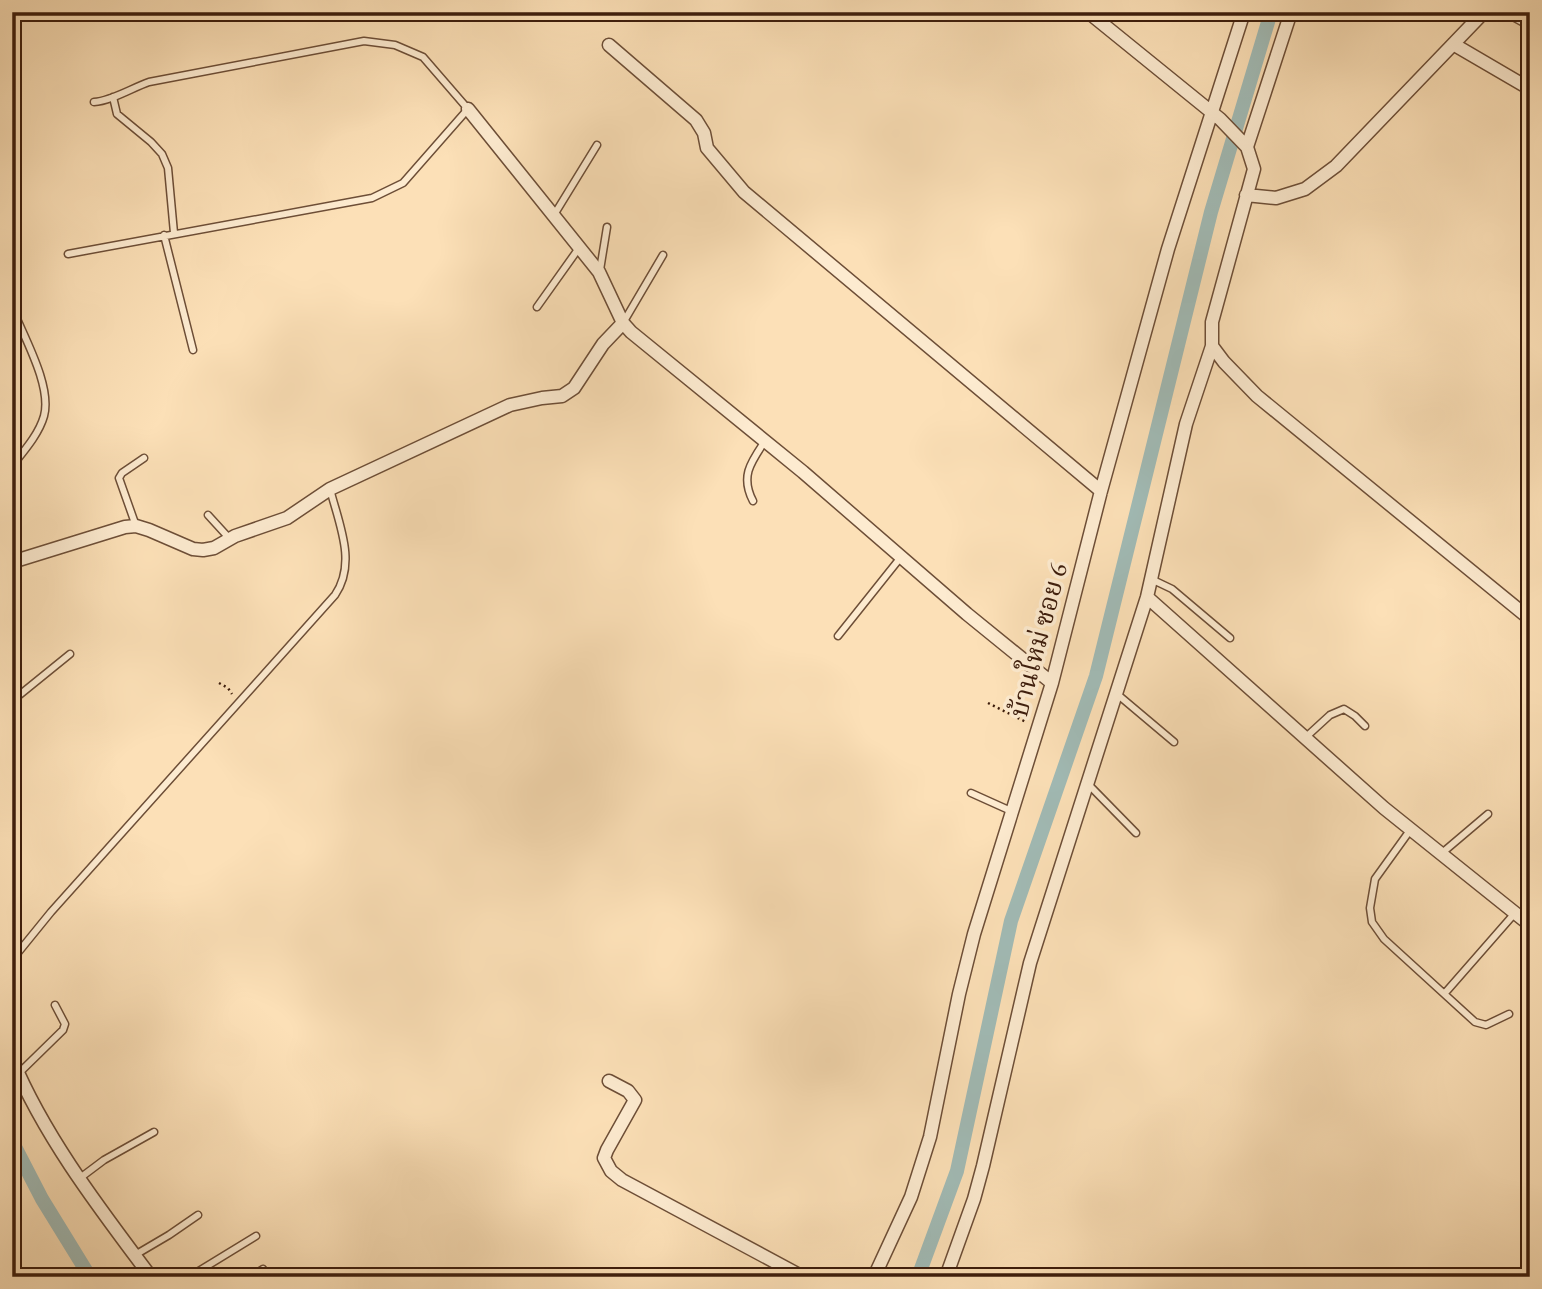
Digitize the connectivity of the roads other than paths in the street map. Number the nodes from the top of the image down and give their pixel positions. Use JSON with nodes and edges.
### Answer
{"nodes":[{"id":1,"x":1088,"y":12,"type":"edge"},
{"id":2,"x":1244,"y":12,"type":"edge"},
{"id":3,"x":1291,"y":12,"type":"edge"},
{"id":4,"x":1484,"y":12,"type":"edge"},
{"id":5,"x":1510,"y":12,"type":"edge"},
{"id":6,"x":1530,"y":23,"type":"edge"},
{"id":7,"x":1453,"y":44,"type":"junction"},
{"id":8,"x":608,"y":46,"type":"dead end"},
{"id":9,"x":1530,"y":89,"type":"edge"},
{"id":10,"x":113,"y":97,"type":"junction"},
{"id":11,"x":94,"y":102,"type":"dead end"},
{"id":12,"x":468,"y":109,"type":"junction"},
{"id":13,"x":1216,"y":115,"type":"junction"},
{"id":14,"x":1243,"y":143,"type":"junction"},
{"id":15,"x":597,"y":145,"type":"dead end"},
{"id":16,"x":1246,"y":195,"type":"junction"},
{"id":17,"x":554,"y":215,"type":"junction"},
{"id":18,"x":607,"y":227,"type":"dead end"},
{"id":19,"x":174,"y":233,"type":"junction"},
{"id":20,"x":164,"y":235,"type":"junction"},
{"id":21,"x":579,"y":248,"type":"junction"},
{"id":22,"x":68,"y":254,"type":"dead end"},
{"id":23,"x":663,"y":255,"type":"dead end"},
{"id":24,"x":599,"y":272,"type":"junction"},
{"id":25,"x":537,"y":307,"type":"dead end"},
{"id":26,"x":14,"y":312,"type":"dead end"},
{"id":27,"x":623,"y":323,"type":"junction"},
{"id":28,"x":1212,"y":346,"type":"junction"},
{"id":29,"x":193,"y":350,"type":"dead end"},
{"id":30,"x":765,"y":441,"type":"junction"},
{"id":31,"x":144,"y":458,"type":"dead end"},
{"id":32,"x":12,"y":466,"type":"edge"},
{"id":33,"x":330,"y":489,"type":"junction"},
{"id":34,"x":1101,"y":491,"type":"junction"},
{"id":35,"x":753,"y":501,"type":"dead end"},
{"id":36,"x":208,"y":514,"type":"dead end"},
{"id":37,"x":136,"y":526,"type":"junction"},
{"id":38,"x":230,"y":539,"type":"junction"},
{"id":39,"x":901,"y":557,"type":"junction"},
{"id":40,"x":12,"y":562,"type":"edge"},
{"id":41,"x":1151,"y":579,"type":"junction"},
{"id":42,"x":1147,"y":597,"type":"junction"},
{"id":43,"x":1530,"y":619,"type":"edge"},
{"id":44,"x":838,"y":636,"type":"dead end"},
{"id":45,"x":1230,"y":638,"type":"dead end"},
{"id":46,"x":70,"y":654,"type":"dead end"},
{"id":47,"x":1052,"y":683,"type":"junction"},
{"id":48,"x":1115,"y":693,"type":"junction"},
{"id":49,"x":12,"y":701,"type":"edge"},
{"id":50,"x":1365,"y":726,"type":"dead end"},
{"id":51,"x":1304,"y":738,"type":"junction"},
{"id":52,"x":1174,"y":741,"type":"dead end"},
{"id":53,"x":1086,"y":782,"type":"junction"},
{"id":54,"x":971,"y":793,"type":"dead end"},
{"id":55,"x":1011,"y":811,"type":"junction"},
{"id":56,"x":1488,"y":814,"type":"dead end"},
{"id":57,"x":1411,"y":829,"type":"junction"},
{"id":58,"x":1136,"y":833,"type":"dead end"},
{"id":59,"x":1441,"y":854,"type":"junction"},
{"id":60,"x":1515,"y":913,"type":"junction"},
{"id":61,"x":1530,"y":925,"type":"edge"},
{"id":62,"x":12,"y":960,"type":"edge"},
{"id":63,"x":1445,"y":993,"type":"junction"},
{"id":64,"x":55,"y":1005,"type":"dead end"},
{"id":65,"x":1509,"y":1014,"type":"dead end"},
{"id":66,"x":12,"y":1059,"type":"edge"},
{"id":67,"x":18,"y":1074,"type":"junction"},
{"id":68,"x":608,"y":1081,"type":"dead end"},
{"id":69,"x":155,"y":1132,"type":"dead end"},
{"id":70,"x":80,"y":1178,"type":"junction"},
{"id":71,"x":198,"y":1215,"type":"dead end"},
{"id":72,"x":256,"y":1236,"type":"dead end"},
{"id":73,"x":135,"y":1255,"type":"junction"},
{"id":74,"x":263,"y":1269,"type":"dead end"},
{"id":75,"x":151,"y":1277,"type":"edge"},
{"id":76,"x":189,"y":1277,"type":"edge"},
{"id":77,"x":251,"y":1277,"type":"edge"},
{"id":78,"x":803,"y":1277,"type":"edge"},
{"id":79,"x":874,"y":1277,"type":"edge"},
{"id":80,"x":946,"y":1277,"type":"edge"}],
"edges":[{"from":1,"to":13,"type":"street"},
{"from":2,"to":13,"type":"street","name":"บ้านใหม่ ซอย 6"},
{"from":3,"to":14,"type":"street"},
{"from":4,"to":7,"type":"street"},
{"from":5,"to":6,"type":"street"},
{"from":7,"to":9,"type":"street"},
{"from":7,"to":16,"type":"street"},
{"from":8,"to":34,"type":"street"},
{"from":10,"to":11,"type":"lane"},
{"from":10,"to":12,"type":"lane"},
{"from":10,"to":19,"type":"lane"},
{"from":12,"to":17,"type":"street"},
{"from":12,"to":19,"type":"lane"},
{"from":13,"to":14,"type":"street"},
{"from":13,"to":34,"type":"street","name":"บ้านใหม่ ซอย 6"},
{"from":14,"to":16,"type":"street"},
{"from":15,"to":17,"type":"lane"},
{"from":16,"to":28,"type":"street"},
{"from":17,"to":21,"type":"street"},
{"from":18,"to":24,"type":"lane"},
{"from":19,"to":20,"type":"lane"},
{"from":20,"to":22,"type":"lane"},
{"from":20,"to":29,"type":"lane"},
{"from":21,"to":24,"type":"street"},
{"from":21,"to":25,"type":"lane"},
{"from":23,"to":27,"type":"lane"},
{"from":24,"to":27,"type":"street"},
{"from":26,"to":32,"type":"lane"},
{"from":27,"to":30,"type":"street"},
{"from":27,"to":33,"type":"street"},
{"from":28,"to":41,"type":"street"},
{"from":28,"to":43,"type":"street"},
{"from":30,"to":35,"type":"lane"},
{"from":30,"to":39,"type":"street"},
{"from":31,"to":37,"type":"lane"},
{"from":33,"to":38,"type":"street"},
{"from":33,"to":62,"type":"lane"},
{"from":34,"to":47,"type":"street","name":"บ้านใหม่ ซอย 6"},
{"from":36,"to":38,"type":"lane"},
{"from":37,"to":38,"type":"street"},
{"from":37,"to":40,"type":"street"},
{"from":39,"to":44,"type":"lane"},
{"from":39,"to":47,"type":"street"},
{"from":41,"to":42,"type":"street"},
{"from":41,"to":45,"type":"lane"},
{"from":42,"to":48,"type":"street"},
{"from":42,"to":51,"type":"street"},
{"from":46,"to":49,"type":"lane"},
{"from":47,"to":55,"type":"street","name":"บ้านใหม่ ซอย 6"},
{"from":48,"to":52,"type":"lane"},
{"from":48,"to":53,"type":"street"},
{"from":50,"to":51,"type":"lane"},
{"from":51,"to":57,"type":"street"},
{"from":53,"to":58,"type":"lane"},
{"from":53,"to":80,"type":"street"},
{"from":54,"to":55,"type":"lane"},
{"from":55,"to":79,"type":"street","name":"บ้านใหม่ ซอย 6"},
{"from":56,"to":59,"type":"lane"},
{"from":57,"to":59,"type":"street"},
{"from":57,"to":63,"type":"lane"},
{"from":59,"to":60,"type":"street"},
{"from":60,"to":61,"type":"street"},
{"from":60,"to":63,"type":"lane"},
{"from":63,"to":65,"type":"lane"},
{"from":64,"to":67,"type":"lane"},
{"from":66,"to":67,"type":"street"},
{"from":67,"to":70,"type":"street"},
{"from":68,"to":78,"type":"street"},
{"from":69,"to":70,"type":"lane"},
{"from":70,"to":73,"type":"street"},
{"from":71,"to":73,"type":"lane"},
{"from":72,"to":76,"type":"lane"},
{"from":73,"to":75,"type":"street"},
{"from":74,"to":77,"type":"lane"}]}
